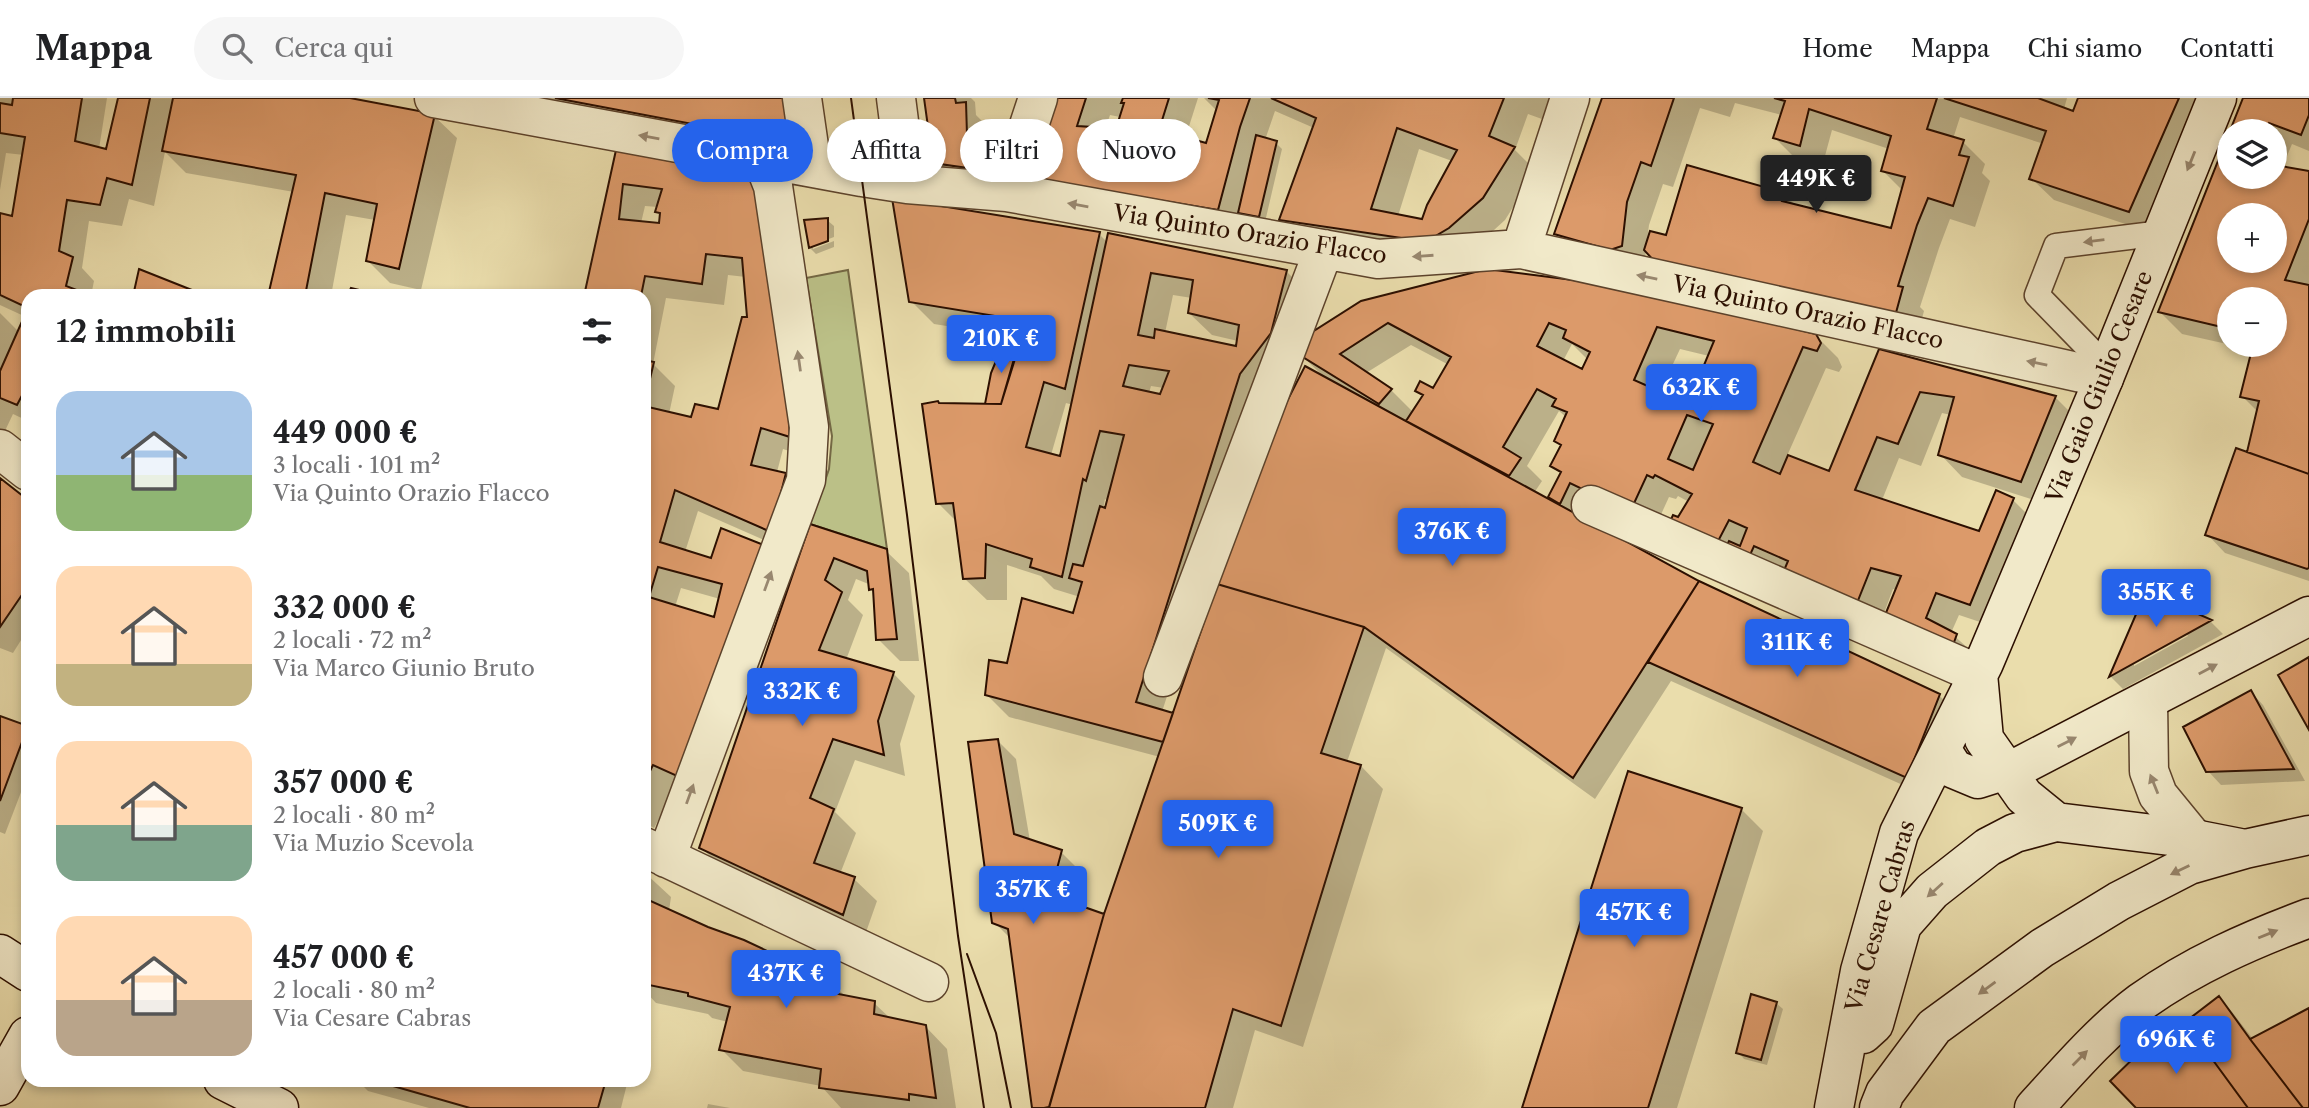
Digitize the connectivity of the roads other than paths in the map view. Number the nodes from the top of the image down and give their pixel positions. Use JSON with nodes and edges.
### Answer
{"nodes":[{"id":1,"x":434,"y":98,"type":"edge"},
{"id":2,"x":802,"y":98,"type":"edge"},
{"id":3,"x":896,"y":98,"type":"edge"},
{"id":4,"x":1038,"y":98,"type":"edge"},
{"id":5,"x":1570,"y":98,"type":"edge"},
{"id":6,"x":2217,"y":98,"type":"edge"},
{"id":7,"x":805,"y":119,"type":"edge"},
{"id":8,"x":672,"y":142,"type":"edge"},
{"id":9,"x":813,"y":167,"type":"edge"},
{"id":10,"x":771,"y":182,"type":"edge"},
{"id":11,"x":908,"y":184,"type":"junction"},
{"id":12,"x":1007,"y":192,"type":"junction"},
{"id":13,"x":2162,"y":233,"type":"junction"},
{"id":14,"x":1324,"y":249,"type":"junction"},
{"id":15,"x":1521,"y":249,"type":"junction"},
{"id":16,"x":2105,"y":372,"type":"junction"},
{"id":17,"x":0,"y":449,"type":"edge"},
{"id":18,"x":21,"y":466,"type":"edge"},
{"id":19,"x":1591,"y":505,"type":"dead end"},
{"id":20,"x":2309,"y":616,"type":"edge"},
{"id":21,"x":1978,"y":674,"type":"junction"},
{"id":22,"x":1163,"y":677,"type":"dead end"},
{"id":23,"x":2148,"y":701,"type":"junction"},
{"id":24,"x":1941,"y":749,"type":"junction"},
{"id":25,"x":2004,"y":769,"type":"junction"},
{"id":26,"x":2056,"y":822,"type":"junction"},
{"id":27,"x":2309,"y":835,"type":"edge"},
{"id":28,"x":2194,"y":839,"type":"junction"},
{"id":29,"x":2245,"y":849,"type":"junction"},
{"id":30,"x":655,"y":852,"type":"edge"},
{"id":31,"x":2309,"y":918,"type":"edge"},
{"id":32,"x":0,"y":954,"type":"edge"},
{"id":33,"x":21,"y":968,"type":"edge"},
{"id":34,"x":929,"y":982,"type":"dead end"},
{"id":35,"x":21,"y":1048,"type":"edge"},
{"id":36,"x":1844,"y":1054,"type":"junction"},
{"id":37,"x":0,"y":1086,"type":"edge"},
{"id":38,"x":237,"y":1087,"type":"edge"},
{"id":39,"x":279,"y":1108,"type":"edge"},
{"id":40,"x":1834,"y":1108,"type":"edge"},
{"id":41,"x":1879,"y":1108,"type":"edge"},
{"id":42,"x":2034,"y":1108,"type":"edge"}],
"edges":[{"from":8,"to":1,"type":"street","name":"Via Quinto Orazio Flacco","one_way":true},
{"from":2,"to":7,"type":"street"},
{"from":3,"to":11,"type":"street"},
{"from":4,"to":12,"type":"street"},
{"from":5,"to":15,"type":"street"},
{"from":6,"to":13,"type":"street","name":"Via Gaio Giulio Cesare","one_way":true},
{"from":9,"to":11,"type":"street","name":"Via Quinto Orazio Flacco"},
{"from":30,"to":10,"type":"street","one_way":true},
{"from":11,"to":12,"type":"street","name":"Via Quinto Orazio Flacco"},
{"from":14,"to":12,"type":"street","name":"Via Quinto Orazio Flacco","one_way":true},
{"from":13,"to":16,"type":"street","name":"Via Gaio Giulio Cesare"},
{"from":13,"to":16,"type":"lane","one_way":true},
{"from":15,"to":14,"type":"street","name":"Via Quinto Orazio Flacco","one_way":true},
{"from":14,"to":22,"type":"street"},
{"from":16,"to":15,"type":"street","name":"Via Quinto Orazio Flacco","one_way":true},
{"from":16,"to":21,"type":"street","name":"Via Gaio Giulio Cesare"},
{"from":17,"to":18,"type":"street"},
{"from":19,"to":21,"type":"street"},
{"from":23,"to":20,"type":"street","one_way":true},
{"from":21,"to":24,"type":"street","name":"Via Cesare Cabras"},
{"from":21,"to":25,"type":"street"},
{"from":25,"to":23,"type":"street","one_way":true},
{"from":28,"to":23,"type":"street","one_way":true},
{"from":24,"to":25,"type":"street"},
{"from":24,"to":36,"type":"street","name":"Via Cesare Cabras"},
{"from":25,"to":26,"type":"street"},
{"from":26,"to":28,"type":"street","name":"Via Cesare Cabras"},
{"from":26,"to":36,"type":"street","name":"Via Cesare Cabras","one_way":true},
{"from":27,"to":29,"type":"street","name":"Via Cesare Cabras"},
{"from":28,"to":29,"type":"street","name":"Via Cesare Cabras"},
{"from":29,"to":41,"type":"street","name":"Via Cesare Cabras","one_way":true},
{"from":30,"to":34,"type":"street"},
{"from":42,"to":31,"type":"street","one_way":true},
{"from":32,"to":33,"type":"street"},
{"from":35,"to":37,"type":"street"},
{"from":36,"to":40,"type":"street","name":"Via Cesare Cabras"},
{"from":38,"to":39,"type":"street"}]}
